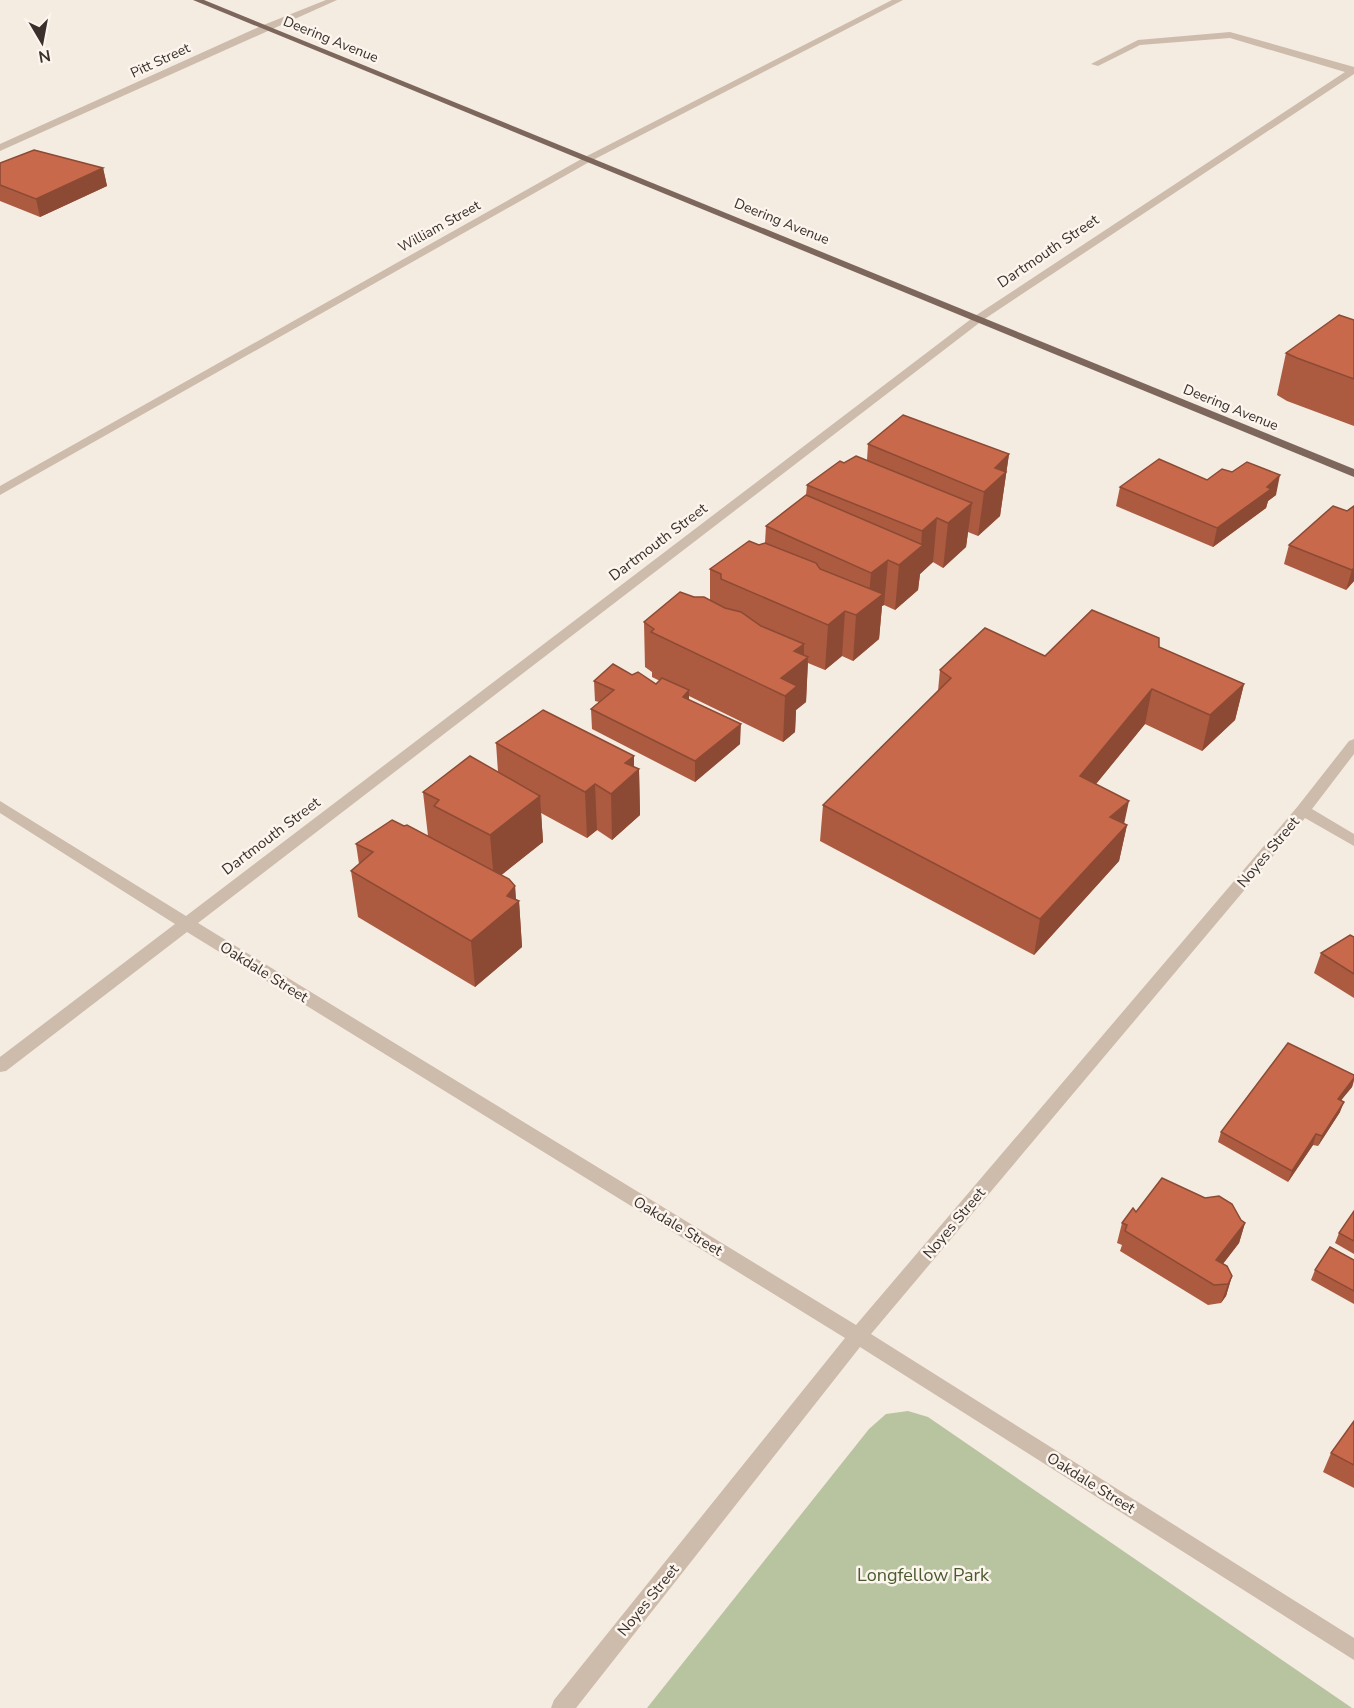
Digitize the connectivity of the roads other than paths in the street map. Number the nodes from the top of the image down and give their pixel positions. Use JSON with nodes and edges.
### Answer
{"nodes":[{"id":1,"x":197,"y":0,"type":"edge"},
{"id":2,"x":333,"y":0,"type":"edge"},
{"id":3,"x":899,"y":0,"type":"edge"},
{"id":4,"x":264,"y":28,"type":"junction"},
{"id":5,"x":1095,"y":64,"type":"dead end"},
{"id":6,"x":1353,"y":71,"type":"edge"},
{"id":7,"x":0,"y":148,"type":"edge"},
{"id":8,"x":588,"y":159,"type":"junction"},
{"id":9,"x":979,"y":318,"type":"junction"},
{"id":10,"x":1354,"y":473,"type":"edge"},
{"id":11,"x":0,"y":491,"type":"edge"},
{"id":12,"x":1354,"y":744,"type":"edge"},
{"id":13,"x":0,"y":806,"type":"edge"},
{"id":14,"x":1303,"y":810,"type":"junction"},
{"id":15,"x":1354,"y":841,"type":"edge"},
{"id":16,"x":185,"y":923,"type":"junction"},
{"id":17,"x":0,"y":1066,"type":"edge"},
{"id":18,"x":858,"y":1336,"type":"junction"},
{"id":19,"x":1354,"y":1650,"type":"edge"},
{"id":20,"x":562,"y":1708,"type":"edge"}],
"edges":[{"from":1,"to":4,"type":"main road","name":"Deering Avenue"},
{"from":2,"to":4,"type":"street","name":"Pitt Street"},
{"from":3,"to":8,"type":"street","name":"William Street"},
{"from":4,"to":7,"type":"street","name":"Pitt Street"},
{"from":4,"to":8,"type":"main road","name":"Deering Avenue"},
{"from":5,"to":6,"type":"street"},
{"from":6,"to":9,"type":"street","name":"Dartmouth Street"},
{"from":8,"to":9,"type":"main road","name":"Deering Avenue"},
{"from":8,"to":11,"type":"street","name":"William Street"},
{"from":9,"to":10,"type":"main road","name":"Deering Avenue"},
{"from":9,"to":16,"type":"street","name":"Dartmouth Street"},
{"from":12,"to":14,"type":"street","name":"Noyes Street"},
{"from":13,"to":16,"type":"street","name":"Oakdale Street"},
{"from":14,"to":15,"type":"street"},
{"from":14,"to":18,"type":"street","name":"Noyes Street"},
{"from":16,"to":17,"type":"street","name":"Dartmouth Street"},
{"from":16,"to":18,"type":"street","name":"Oakdale Street"},
{"from":18,"to":19,"type":"street","name":"Oakdale Street"},
{"from":18,"to":20,"type":"street","name":"Noyes Street"}]}
